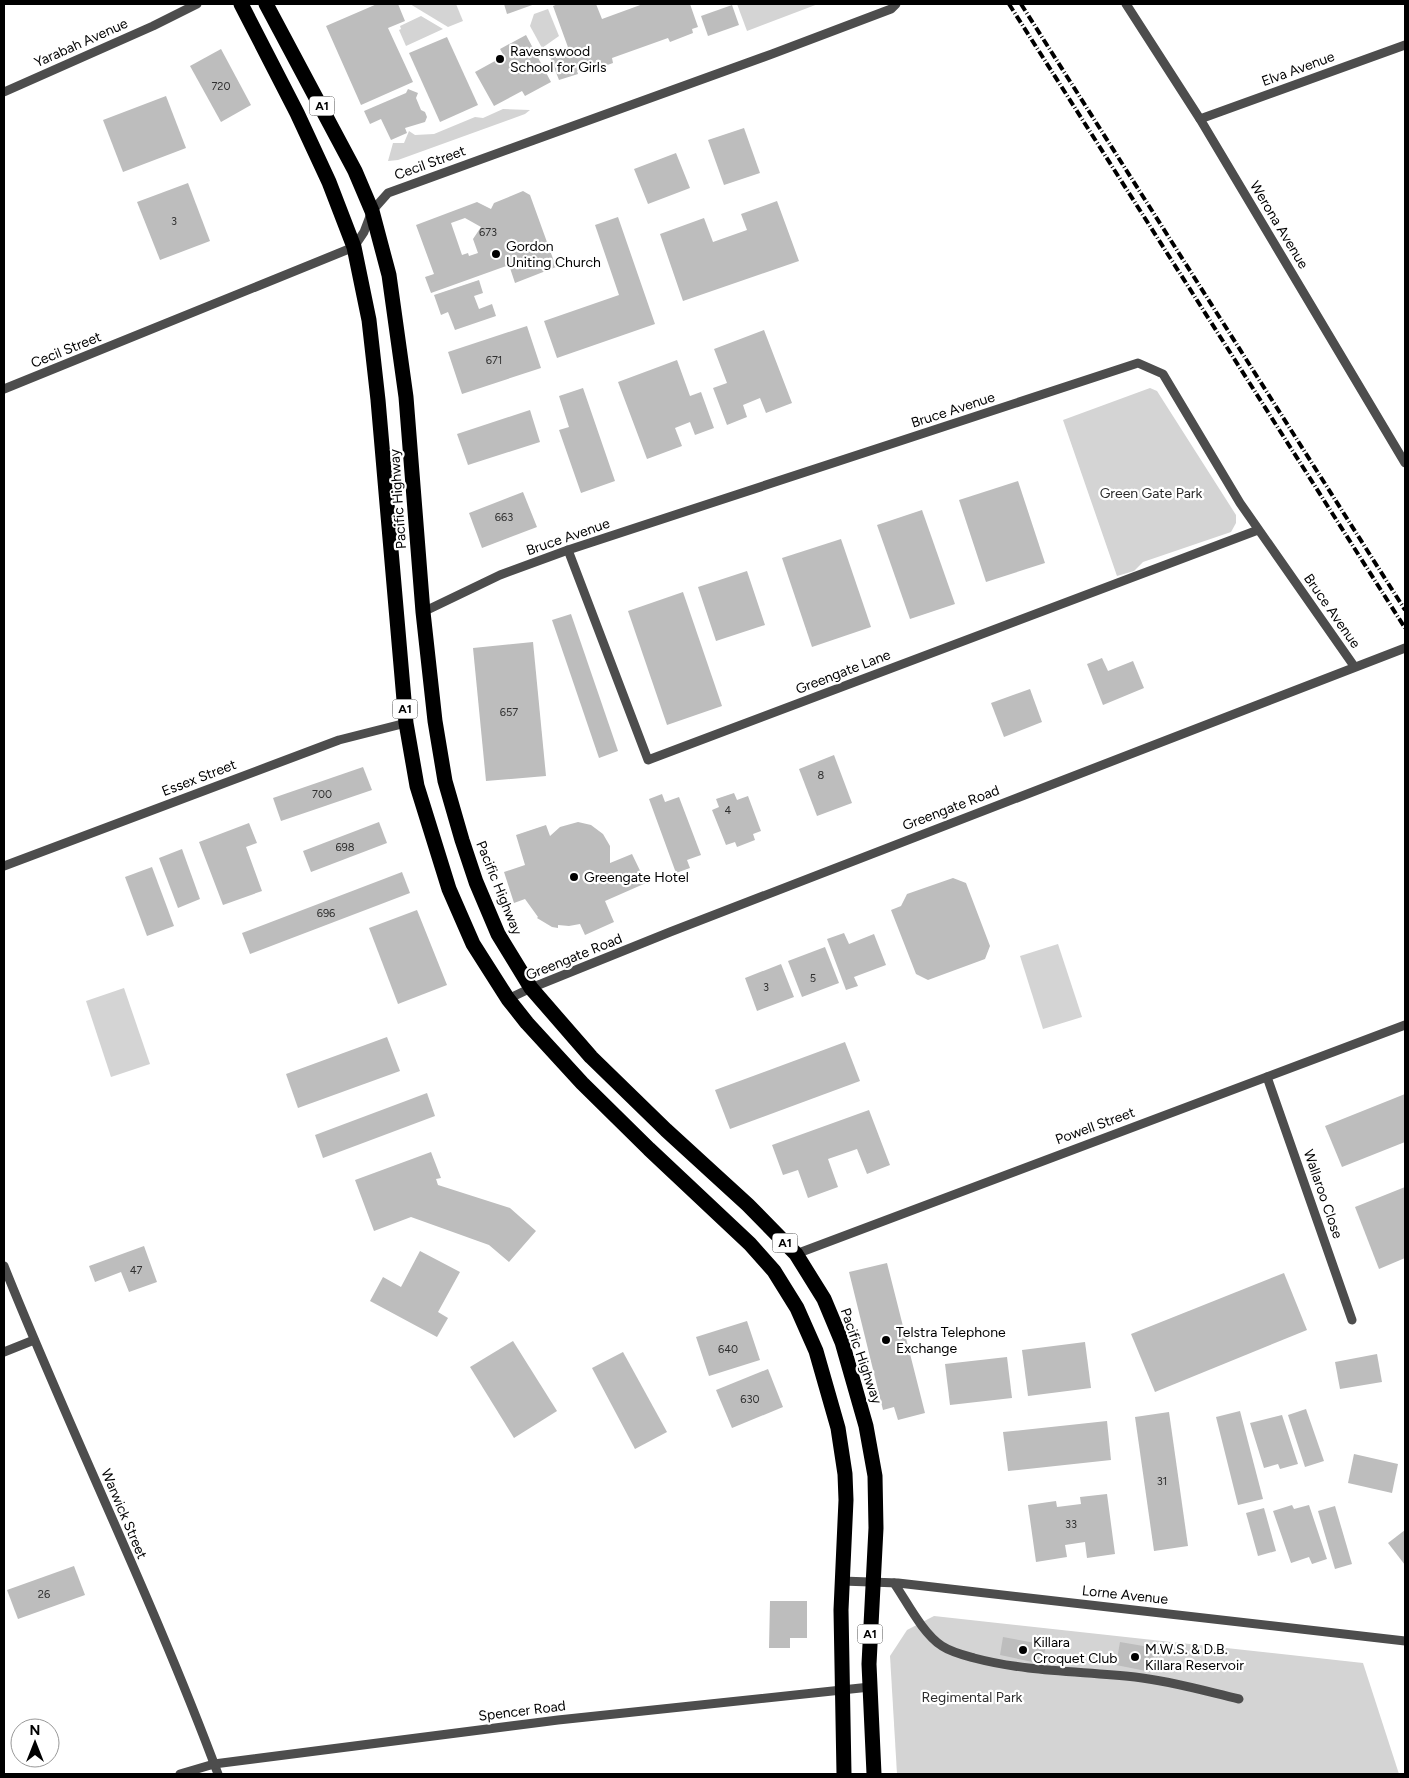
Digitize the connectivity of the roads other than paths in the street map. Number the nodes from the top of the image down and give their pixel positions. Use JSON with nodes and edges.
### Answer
{"nodes":[{"id":1,"x":196,"y":4,"type":"edge"},
{"id":2,"x":241,"y":4,"type":"edge"},
{"id":3,"x":266,"y":4,"type":"edge"},
{"id":4,"x":896,"y":4,"type":"edge"},
{"id":5,"x":1126,"y":4,"type":"edge"},
{"id":6,"x":1405,"y":45,"type":"edge"},
{"id":7,"x":4,"y":92,"type":"edge"},
{"id":8,"x":1200,"y":119,"type":"junction"},
{"id":9,"x":372,"y":211,"type":"junction"},
{"id":10,"x":354,"y":247,"type":"junction"},
{"id":11,"x":4,"y":389,"type":"edge"},
{"id":12,"x":1404,"y":459,"type":"edge"},
{"id":13,"x":1258,"y":530,"type":"junction"},
{"id":14,"x":568,"y":550,"type":"junction"},
{"id":15,"x":423,"y":612,"type":"junction"},
{"id":16,"x":1405,"y":648,"type":"edge"},
{"id":17,"x":1354,"y":666,"type":"junction"},
{"id":18,"x":406,"y":723,"type":"junction"},
{"id":19,"x":4,"y":866,"type":"edge"},
{"id":20,"x":531,"y":988,"type":"junction"},
{"id":21,"x":508,"y":999,"type":"junction"},
{"id":22,"x":1405,"y":1025,"type":"edge"},
{"id":23,"x":1267,"y":1077,"type":"junction"},
{"id":24,"x":796,"y":1254,"type":"junction"},
{"id":25,"x":4,"y":1266,"type":"edge"},
{"id":26,"x":1352,"y":1320,"type":"dead end"},
{"id":27,"x":34,"y":1340,"type":"junction"},
{"id":28,"x":4,"y":1352,"type":"edge"},
{"id":29,"x":842,"y":1581,"type":"junction"},
{"id":30,"x":872,"y":1582,"type":"junction"},
{"id":31,"x":894,"y":1583,"type":"junction"},
{"id":32,"x":1405,"y":1641,"type":"edge"},
{"id":33,"x":870,"y":1687,"type":"junction"},
{"id":34,"x":842,"y":1690,"type":"junction"},
{"id":35,"x":1239,"y":1699,"type":"dead end"},
{"id":36,"x":214,"y":1764,"type":"junction"},
{"id":37,"x":180,"y":1774,"type":"edge"},
{"id":38,"x":218,"y":1774,"type":"edge"},
{"id":39,"x":844,"y":1774,"type":"edge"},
{"id":40,"x":874,"y":1774,"type":"edge"}],
"edges":[{"from":1,"to":7,"type":"street","name":"Yarabah Avenue"},
{"from":2,"to":10,"type":"highway","name":"Pacific Highway","number":"A1"},
{"from":3,"to":9,"type":"highway","name":"Pacific Highway","number":"A1"},
{"from":4,"to":9,"type":"street","name":"Cecil Street"},
{"from":5,"to":8,"type":"street","name":"Werona Avenue"},
{"from":6,"to":8,"type":"street","name":"Elva Avenue"},
{"from":8,"to":12,"type":"street","name":"Werona Avenue"},
{"from":9,"to":10,"type":"street","name":"Cecil Street"},
{"from":9,"to":15,"type":"highway","name":"Pacific Highway","number":"A1"},
{"from":10,"to":11,"type":"street","name":"Cecil Street"},
{"from":10,"to":18,"type":"highway","name":"Pacific Highway","number":"A1"},
{"from":13,"to":14,"type":"street","name":"Bruce Avenue"},
{"from":13,"to":14,"type":"street","name":"Greengate Lane"},
{"from":13,"to":17,"type":"street","name":"Bruce Avenue"},
{"from":14,"to":15,"type":"street","name":"Bruce Avenue"},
{"from":15,"to":20,"type":"highway","name":"Pacific Highway","number":"A1"},
{"from":16,"to":17,"type":"street","name":"Greengate Road"},
{"from":17,"to":20,"type":"street","name":"Greengate Road"},
{"from":18,"to":19,"type":"street","name":"Essex Street"},
{"from":18,"to":21,"type":"highway","name":"Pacific Highway","number":"A1"},
{"from":20,"to":21,"type":"street","name":"Greengate Road"},
{"from":20,"to":24,"type":"highway","name":"Pacific Highway","number":"A1"},
{"from":21,"to":29,"type":"highway","name":"Pacific Highway","number":"A1"},
{"from":22,"to":23,"type":"street","name":"Powell Street"},
{"from":23,"to":24,"type":"street","name":"Powell Street"},
{"from":23,"to":26,"type":"street","name":"Wallaroo Close"},
{"from":24,"to":30,"type":"highway","name":"Pacific Highway","number":"A1"},
{"from":25,"to":27,"type":"street","name":"Warwick Street"},
{"from":27,"to":28,"type":"street"},
{"from":27,"to":36,"type":"street","name":"Warwick Street"},
{"from":29,"to":30,"type":"street","name":"Lorne Avenue"},
{"from":29,"to":34,"type":"highway","name":"Pacific Highway","number":"A1"},
{"from":30,"to":31,"type":"street","name":"Lorne Avenue"},
{"from":30,"to":33,"type":"highway","name":"Pacific Highway","number":"A1"},
{"from":31,"to":32,"type":"street","name":"Lorne Avenue"},
{"from":31,"to":35,"type":"street"},
{"from":33,"to":34,"type":"street","name":"Spencer Road"},
{"from":33,"to":40,"type":"highway","name":"Pacific Highway","number":"A1"},
{"from":34,"to":36,"type":"street","name":"Spencer Road"},
{"from":34,"to":39,"type":"highway","name":"Pacific Highway","number":"A1"},
{"from":36,"to":37,"type":"street","name":"Spencer Road"},
{"from":36,"to":38,"type":"street","name":"Warwick Street"}]}
